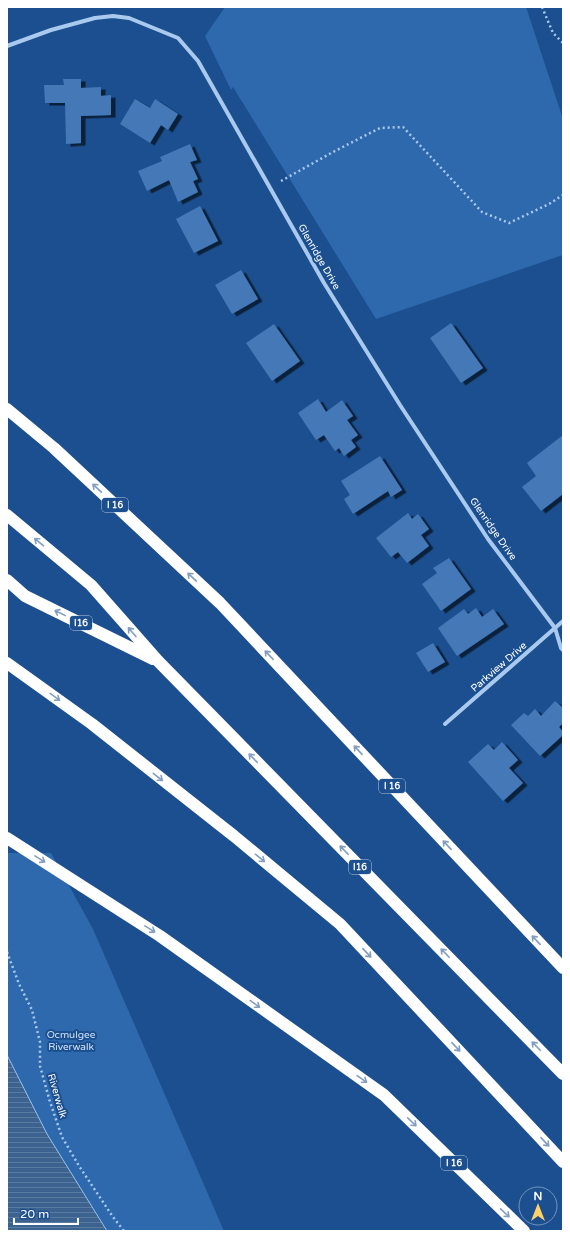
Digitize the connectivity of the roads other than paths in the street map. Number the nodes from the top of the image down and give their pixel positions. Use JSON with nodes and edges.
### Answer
{"nodes":[{"id":1,"x":7,"y":46,"type":"edge"},
{"id":2,"x":7,"y":409,"type":"edge"},
{"id":3,"x":7,"y":515,"type":"edge"},
{"id":4,"x":7,"y":580,"type":"edge"},
{"id":5,"x":563,"y":621,"type":"edge"},
{"id":6,"x":555,"y":628,"type":"junction"},
{"id":7,"x":563,"y":650,"type":"edge"},
{"id":8,"x":7,"y":659,"type":"edge"},
{"id":9,"x":158,"y":661,"type":"junction"},
{"id":10,"x":7,"y":663,"type":"edge"},
{"id":11,"x":24,"y":674,"type":"junction"},
{"id":12,"x":445,"y":724,"type":"dead end"},
{"id":13,"x":7,"y":838,"type":"edge"},
{"id":14,"x":563,"y":968,"type":"edge"},
{"id":15,"x":563,"y":1074,"type":"edge"},
{"id":16,"x":563,"y":1162,"type":"edge"},
{"id":17,"x":524,"y":1231,"type":"edge"}],
"edges":[{"from":1,"to":6,"type":"street","name":"Glenridge Drive"},
{"from":14,"to":2,"type":"highway","number":"I 16","one_way":true},
{"from":9,"to":3,"type":"highway","one_way":true},
{"from":9,"to":4,"type":"highway","number":"I16","one_way":true},
{"from":5,"to":6,"type":"street","name":"Parkview Drive"},
{"from":6,"to":7,"type":"street"},
{"from":6,"to":12,"type":"street","name":"Parkview Drive"},
{"from":8,"to":11,"type":"highway"},
{"from":15,"to":9,"type":"highway","number":"I16","one_way":true},
{"from":10,"to":11,"type":"highway"},
{"from":11,"to":16,"type":"highway","one_way":true},
{"from":13,"to":17,"type":"highway","number":"I 16","one_way":true}]}
